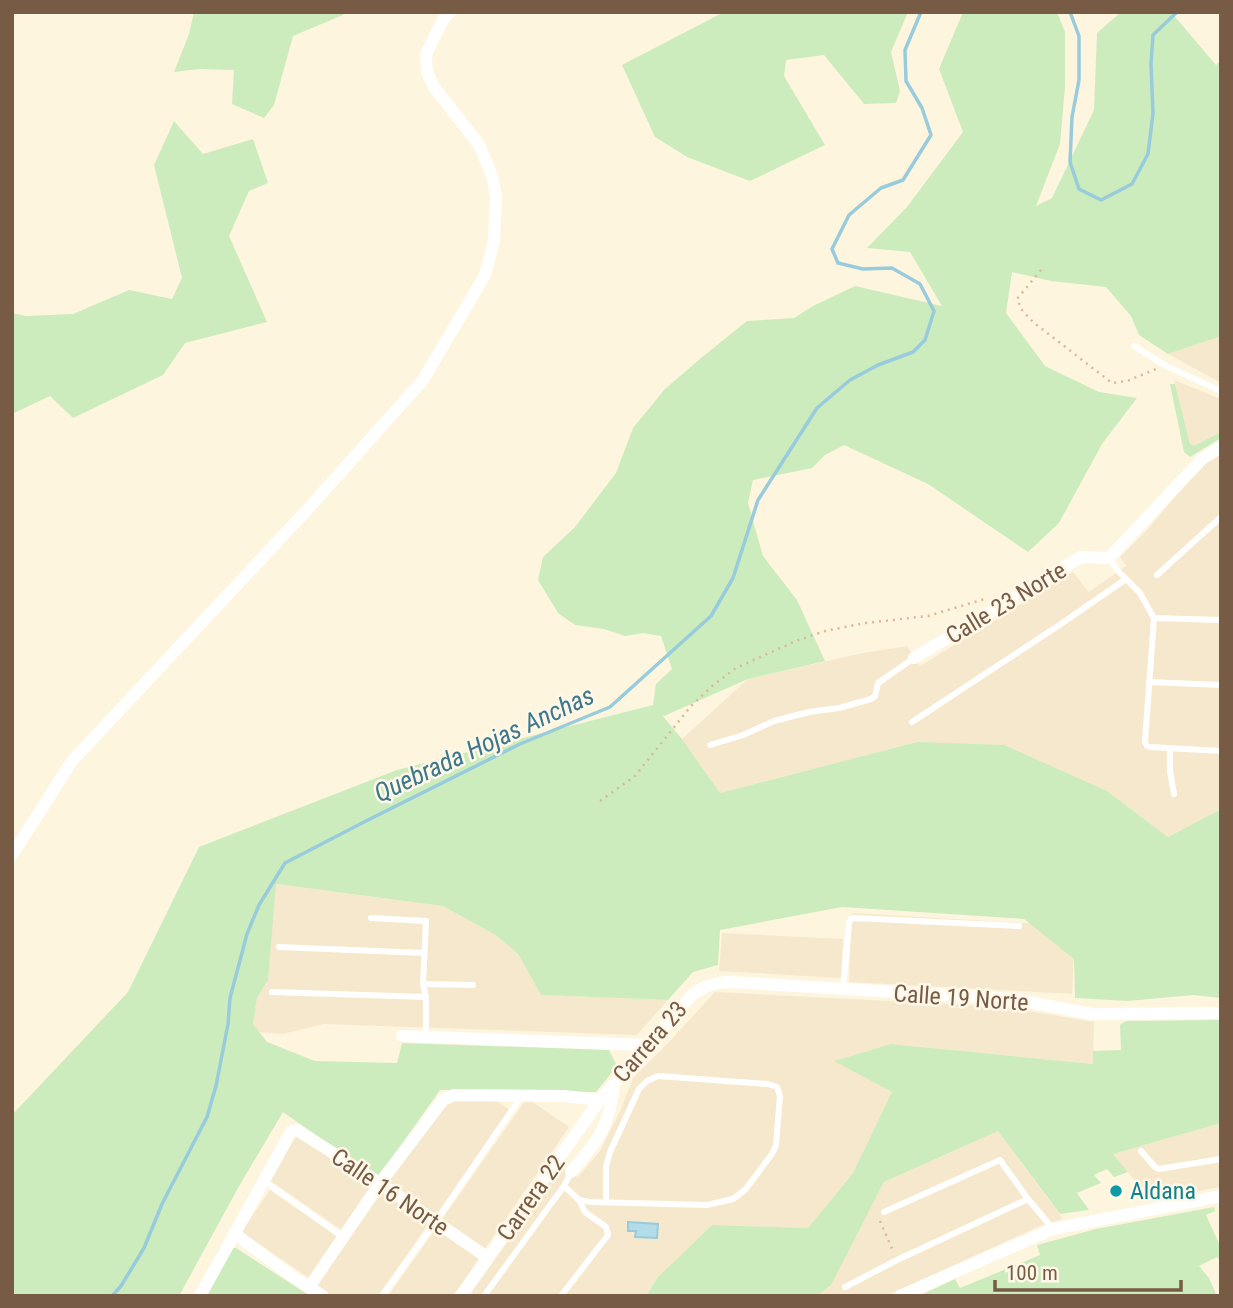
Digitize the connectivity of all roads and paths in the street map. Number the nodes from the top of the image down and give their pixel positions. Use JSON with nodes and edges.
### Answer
{"nodes":[{"id":1,"x":450,"y":12,"type":"edge"},
{"id":2,"x":1041,"y":270,"type":"dead end"},
{"id":3,"x":1134,"y":346,"type":"dead end"},
{"id":4,"x":1166,"y":366,"type":"junction"},
{"id":5,"x":1221,"y":391,"type":"edge"},
{"id":6,"x":1221,"y":447,"type":"edge"},
{"id":7,"x":1221,"y":517,"type":"edge"},
{"id":8,"x":1109,"y":558,"type":"junction"},
{"id":9,"x":1157,"y":575,"type":"dead end"},
{"id":10,"x":1126,"y":579,"type":"junction"},
{"id":11,"x":988,"y":598,"type":"dead end"},
{"id":12,"x":1154,"y":618,"type":"junction"},
{"id":13,"x":1221,"y":620,"type":"edge"},
{"id":14,"x":914,"y":658,"type":"joint"},
{"id":15,"x":1149,"y":682,"type":"junction"},
{"id":16,"x":1221,"y":685,"type":"edge"},
{"id":17,"x":912,"y":722,"type":"dead end"},
{"id":18,"x":710,"y":745,"type":"dead end"},
{"id":19,"x":1170,"y":749,"type":"junction"},
{"id":20,"x":1221,"y":751,"type":"edge"},
{"id":21,"x":1174,"y":794,"type":"dead end"},
{"id":22,"x":600,"y":801,"type":"dead end"},
{"id":23,"x":12,"y":855,"type":"edge"},
{"id":24,"x":371,"y":918,"type":"dead end"},
{"id":25,"x":1019,"y":926,"type":"dead end"},
{"id":26,"x":279,"y":947,"type":"dead end"},
{"id":27,"x":424,"y":953,"type":"junction"},
{"id":28,"x":424,"y":984,"type":"junction"},
{"id":29,"x":473,"y":985,"type":"dead end"},
{"id":30,"x":702,"y":987,"type":"joint"},
{"id":31,"x":843,"y":990,"type":"junction"},
{"id":32,"x":272,"y":992,"type":"dead end"},
{"id":33,"x":426,"y":998,"type":"junction"},
{"id":34,"x":1221,"y":1013,"type":"edge"},
{"id":35,"x":402,"y":1036,"type":"dead end"},
{"id":36,"x":426,"y":1037,"type":"junction"},
{"id":37,"x":646,"y":1045,"type":"junction"},
{"id":38,"x":614,"y":1084,"type":"junction"},
{"id":39,"x":521,"y":1097,"type":"junction"},
{"id":40,"x":600,"y":1100,"type":"junction"},
{"id":41,"x":1141,"y":1150,"type":"dead end"},
{"id":42,"x":1221,"y":1159,"type":"edge"},
{"id":43,"x":571,"y":1172,"type":"joint"},
{"id":44,"x":264,"y":1181,"type":"junction"},
{"id":45,"x":380,"y":1183,"type":"junction"},
{"id":46,"x":564,"y":1186,"type":"junction"},
{"id":47,"x":1221,"y":1196,"type":"edge"},
{"id":48,"x":1028,"y":1199,"type":"junction"},
{"id":49,"x":579,"y":1200,"type":"junction"},
{"id":50,"x":606,"y":1202,"type":"junction"},
{"id":51,"x":884,"y":1212,"type":"joint"},
{"id":52,"x":436,"y":1221,"type":"junction"},
{"id":53,"x":1053,"y":1229,"type":"junction"},
{"id":54,"x":234,"y":1233,"type":"junction"},
{"id":55,"x":344,"y":1237,"type":"junction"},
{"id":56,"x":488,"y":1258,"type":"junction"},
{"id":57,"x":897,"y":1260,"type":"junction"},
{"id":58,"x":310,"y":1286,"type":"junction"},
{"id":59,"x":845,"y":1287,"type":"dead end"},
{"id":60,"x":200,"y":1296,"type":"edge"},
{"id":61,"x":323,"y":1296,"type":"edge"},
{"id":62,"x":382,"y":1296,"type":"edge"},
{"id":63,"x":461,"y":1296,"type":"edge"},
{"id":64,"x":484,"y":1296,"type":"edge"},
{"id":65,"x":561,"y":1296,"type":"edge"},
{"id":66,"x":900,"y":1296,"type":"edge"}],
"edges":[{"from":1,"to":23,"type":"street"},
{"from":2,"to":4,"type":"path"},
{"from":3,"to":4,"type":"lane"},
{"from":4,"to":5,"type":"lane"},
{"from":6,"to":8,"type":"street"},
{"from":7,"to":9,"type":"lane"},
{"from":8,"to":10,"type":"lane"},
{"from":8,"to":14,"type":"street","name":"Calle 23 Norte"},
{"from":10,"to":12,"type":"lane"},
{"from":10,"to":17,"type":"lane"},
{"from":11,"to":22,"type":"path"},
{"from":12,"to":13,"type":"lane"},
{"from":12,"to":15,"type":"lane"},
{"from":14,"to":18,"type":"lane"},
{"from":15,"to":16,"type":"lane"},
{"from":15,"to":19,"type":"lane"},
{"from":19,"to":20,"type":"lane"},
{"from":19,"to":21,"type":"lane"},
{"from":24,"to":27,"type":"lane"},
{"from":25,"to":31,"type":"lane"},
{"from":26,"to":27,"type":"lane"},
{"from":27,"to":28,"type":"lane"},
{"from":28,"to":29,"type":"lane"},
{"from":28,"to":33,"type":"lane"},
{"from":30,"to":31,"type":"street","name":"Calle 19 Norte"},
{"from":30,"to":37,"type":"street","name":"Carrera 23"},
{"from":31,"to":34,"type":"street","name":"Calle 19 Norte"},
{"from":32,"to":33,"type":"lane"},
{"from":33,"to":36,"type":"lane"},
{"from":35,"to":36,"type":"street"},
{"from":36,"to":37,"type":"street"},
{"from":37,"to":38,"type":"street","name":"Carrera 23"},
{"from":38,"to":40,"type":"street","name":"Carrera 23"},
{"from":38,"to":43,"type":"street"},
{"from":39,"to":40,"type":"street"},
{"from":39,"to":45,"type":"street"},
{"from":39,"to":52,"type":"lane"},
{"from":40,"to":56,"type":"street","name":"Carrera 22"},
{"from":41,"to":42,"type":"lane"},
{"from":43,"to":46,"type":"lane"},
{"from":44,"to":45,"type":"street","name":"Calle 16 Norte"},
{"from":44,"to":54,"type":"street"},
{"from":44,"to":55,"type":"lane"},
{"from":45,"to":52,"type":"street","name":"Calle 16 Norte"},
{"from":45,"to":55,"type":"street"},
{"from":46,"to":49,"type":"lane"},
{"from":46,"to":64,"type":"lane"},
{"from":47,"to":53,"type":"street"},
{"from":48,"to":51,"type":"lane"},
{"from":48,"to":53,"type":"lane"},
{"from":48,"to":57,"type":"lane"},
{"from":49,"to":50,"type":"lane"},
{"from":49,"to":65,"type":"lane"},
{"from":50,"to":50,"type":"lane"},
{"from":51,"to":57,"type":"path"},
{"from":52,"to":56,"type":"street","name":"Calle 16 Norte"},
{"from":52,"to":62,"type":"lane"},
{"from":53,"to":66,"type":"street"},
{"from":54,"to":58,"type":"street"},
{"from":54,"to":60,"type":"street"},
{"from":55,"to":58,"type":"street"},
{"from":56,"to":63,"type":"street","name":"Carrera 22"},
{"from":57,"to":59,"type":"lane"},
{"from":58,"to":61,"type":"street"}]}
